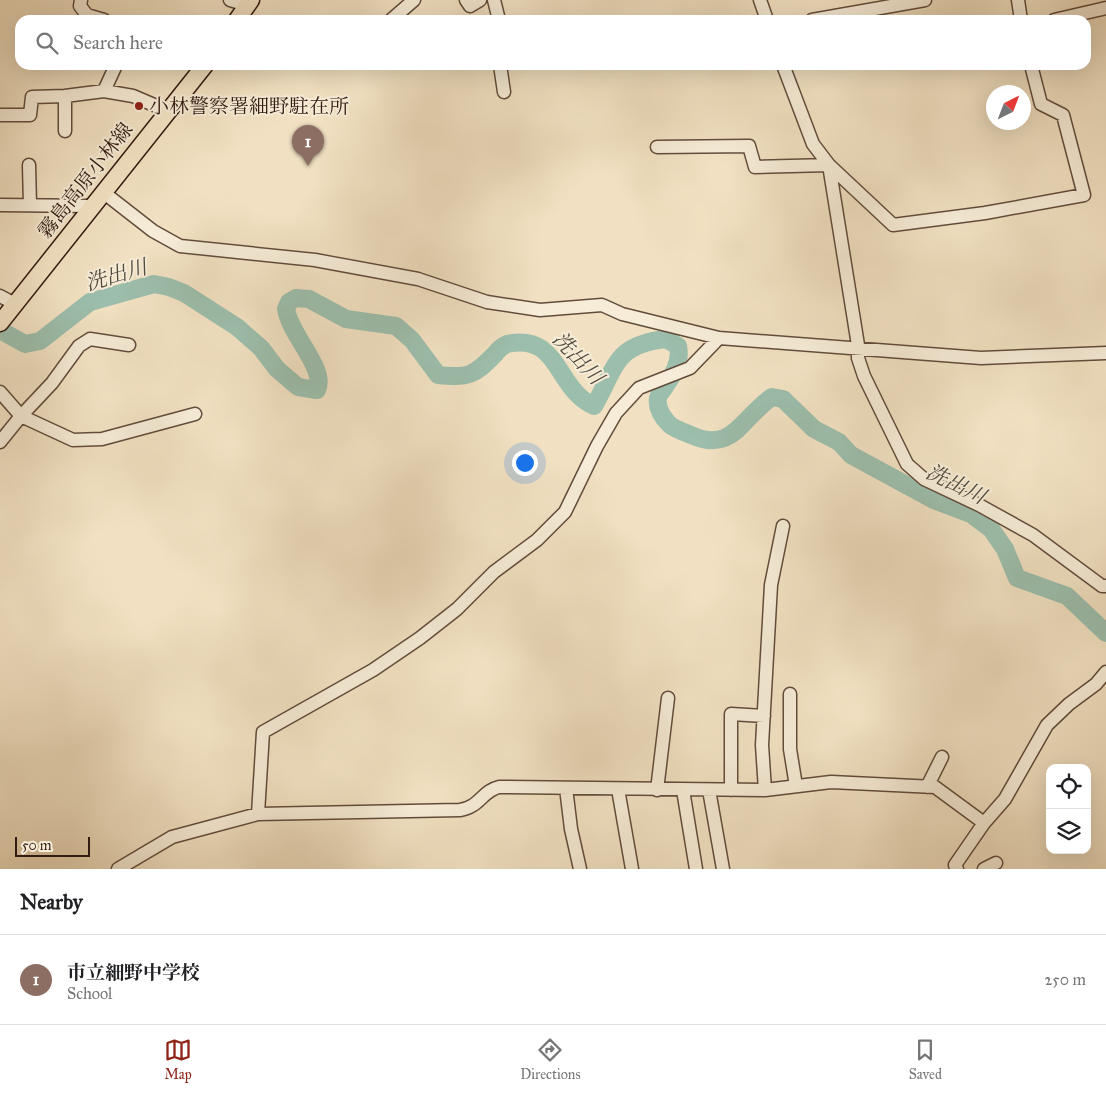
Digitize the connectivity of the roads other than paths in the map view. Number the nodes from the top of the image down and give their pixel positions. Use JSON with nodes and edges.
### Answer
{"nodes":[{"id":1,"x":81,"y":0,"type":"edge"},
{"id":2,"x":230,"y":0,"type":"edge"},
{"id":3,"x":414,"y":0,"type":"edge"},
{"id":4,"x":466,"y":0,"type":"edge"},
{"id":5,"x":480,"y":0,"type":"edge"},
{"id":6,"x":494,"y":0,"type":"edge"},
{"id":7,"x":760,"y":0,"type":"edge"},
{"id":8,"x":925,"y":0,"type":"edge"},
{"id":9,"x":1018,"y":0,"type":"edge"},
{"id":10,"x":249,"y":3,"type":"edge"},
{"id":11,"x":1106,"y":8,"type":"edge"},
{"id":12,"x":87,"y":15,"type":"edge"},
{"id":13,"x":241,"y":15,"type":"edge"},
{"id":14,"x":397,"y":15,"type":"edge"},
{"id":15,"x":498,"y":15,"type":"edge"},
{"id":16,"x":765,"y":15,"type":"edge"},
{"id":17,"x":840,"y":15,"type":"edge"},
{"id":18,"x":1020,"y":15,"type":"edge"},
{"id":19,"x":1076,"y":15,"type":"edge"},
{"id":20,"x":114,"y":70,"type":"edge"},
{"id":21,"x":201,"y":70,"type":"edge"},
{"id":22,"x":501,"y":70,"type":"edge"},
{"id":23,"x":786,"y":70,"type":"edge"},
{"id":24,"x":1032,"y":70,"type":"edge"},
{"id":25,"x":104,"y":91,"type":"junction"},
{"id":26,"x":504,"y":92,"type":"dead end"},
{"id":27,"x":65,"y":96,"type":"junction"},
{"id":28,"x":168,"y":110,"type":"junction"},
{"id":29,"x":0,"y":115,"type":"edge"},
{"id":30,"x":65,"y":131,"type":"dead end"},
{"id":31,"x":657,"y":147,"type":"dead end"},
{"id":32,"x":29,"y":165,"type":"dead end"},
{"id":33,"x":829,"y":166,"type":"junction"},
{"id":34,"x":103,"y":192,"type":"junction"},
{"id":35,"x":0,"y":205,"type":"edge"},
{"id":36,"x":30,"y":205,"type":"junction"},
{"id":37,"x":92,"y":206,"type":"junction"},
{"id":38,"x":0,"y":296,"type":"edge"},
{"id":39,"x":13,"y":307,"type":"junction"},
{"id":40,"x":0,"y":323,"type":"edge"},
{"id":41,"x":719,"y":338,"type":"junction"},
{"id":42,"x":129,"y":345,"type":"dead end"},
{"id":43,"x":857,"y":350,"type":"junction"},
{"id":44,"x":1106,"y":353,"type":"edge"},
{"id":45,"x":0,"y":392,"type":"edge"},
{"id":46,"x":195,"y":414,"type":"dead end"},
{"id":47,"x":21,"y":416,"type":"junction"},
{"id":48,"x":0,"y":442,"type":"edge"},
{"id":49,"x":783,"y":526,"type":"dead end"},
{"id":50,"x":1106,"y":586,"type":"edge"},
{"id":51,"x":1106,"y":672,"type":"edge"},
{"id":52,"x":790,"y":694,"type":"dead end"},
{"id":53,"x":668,"y":698,"type":"dead end"},
{"id":54,"x":764,"y":716,"type":"junction"},
{"id":55,"x":942,"y":757,"type":"dead end"},
{"id":56,"x":796,"y":786,"type":"junction"},
{"id":57,"x":927,"y":787,"type":"junction"},
{"id":58,"x":566,"y":788,"type":"junction"},
{"id":59,"x":618,"y":789,"type":"junction"},
{"id":60,"x":657,"y":790,"type":"junction"},
{"id":61,"x":683,"y":790,"type":"junction"},
{"id":62,"x":709,"y":790,"type":"junction"},
{"id":63,"x":731,"y":790,"type":"junction"},
{"id":64,"x":765,"y":790,"type":"junction"},
{"id":65,"x":258,"y":814,"type":"junction"},
{"id":66,"x":984,"y":823,"type":"junction"},
{"id":67,"x":118,"y":869,"type":"edge"},
{"id":68,"x":580,"y":869,"type":"edge"},
{"id":69,"x":632,"y":869,"type":"edge"},
{"id":70,"x":696,"y":869,"type":"edge"},
{"id":71,"x":723,"y":869,"type":"edge"},
{"id":72,"x":956,"y":869,"type":"edge"}],
"edges":[{"from":1,"to":12,"type":"street"},
{"from":2,"to":10,"type":"street"},
{"from":3,"to":14,"type":"street"},
{"from":4,"to":5,"type":"street"},
{"from":6,"to":15,"type":"street"},
{"from":7,"to":16,"type":"street"},
{"from":8,"to":17,"type":"street"},
{"from":9,"to":18,"type":"street"},
{"from":10,"to":13,"type":"main road"},
{"from":11,"to":19,"type":"street"},
{"from":20,"to":25,"type":"street"},
{"from":21,"to":28,"type":"main road","name":"霧島高原小林線"},
{"from":22,"to":26,"type":"street"},
{"from":23,"to":33,"type":"street"},
{"from":24,"to":33,"type":"street"},
{"from":25,"to":27,"type":"street"},
{"from":25,"to":28,"type":"street"},
{"from":27,"to":29,"type":"street"},
{"from":27,"to":30,"type":"street"},
{"from":28,"to":34,"type":"main road","name":"霧島高原小林線"},
{"from":31,"to":33,"type":"street"},
{"from":32,"to":36,"type":"street"},
{"from":33,"to":43,"type":"street"},
{"from":34,"to":37,"type":"main road","name":"霧島高原小林線"},
{"from":34,"to":41,"type":"street"},
{"from":35,"to":36,"type":"street"},
{"from":36,"to":37,"type":"street"},
{"from":37,"to":39,"type":"main road","name":"霧島高原小林線"},
{"from":38,"to":39,"type":"street"},
{"from":39,"to":40,"type":"main road","name":"霧島高原小林線"},
{"from":41,"to":43,"type":"street"},
{"from":41,"to":65,"type":"street"},
{"from":42,"to":47,"type":"street"},
{"from":43,"to":44,"type":"street"},
{"from":43,"to":50,"type":"street"},
{"from":45,"to":47,"type":"street"},
{"from":46,"to":47,"type":"street"},
{"from":47,"to":48,"type":"street"},
{"from":49,"to":54,"type":"street"},
{"from":51,"to":66,"type":"street"},
{"from":52,"to":56,"type":"street"},
{"from":53,"to":60,"type":"street"},
{"from":54,"to":63,"type":"street"},
{"from":54,"to":64,"type":"street"},
{"from":55,"to":57,"type":"street"},
{"from":56,"to":57,"type":"street"},
{"from":56,"to":64,"type":"street"},
{"from":57,"to":66,"type":"street"},
{"from":58,"to":59,"type":"street"},
{"from":58,"to":65,"type":"street"},
{"from":58,"to":68,"type":"street"},
{"from":59,"to":60,"type":"street"},
{"from":59,"to":69,"type":"street"},
{"from":60,"to":61,"type":"street"},
{"from":61,"to":62,"type":"street"},
{"from":61,"to":70,"type":"street"},
{"from":62,"to":63,"type":"street"},
{"from":62,"to":71,"type":"street"},
{"from":63,"to":64,"type":"street"},
{"from":65,"to":67,"type":"street"},
{"from":66,"to":72,"type":"street"}]}
